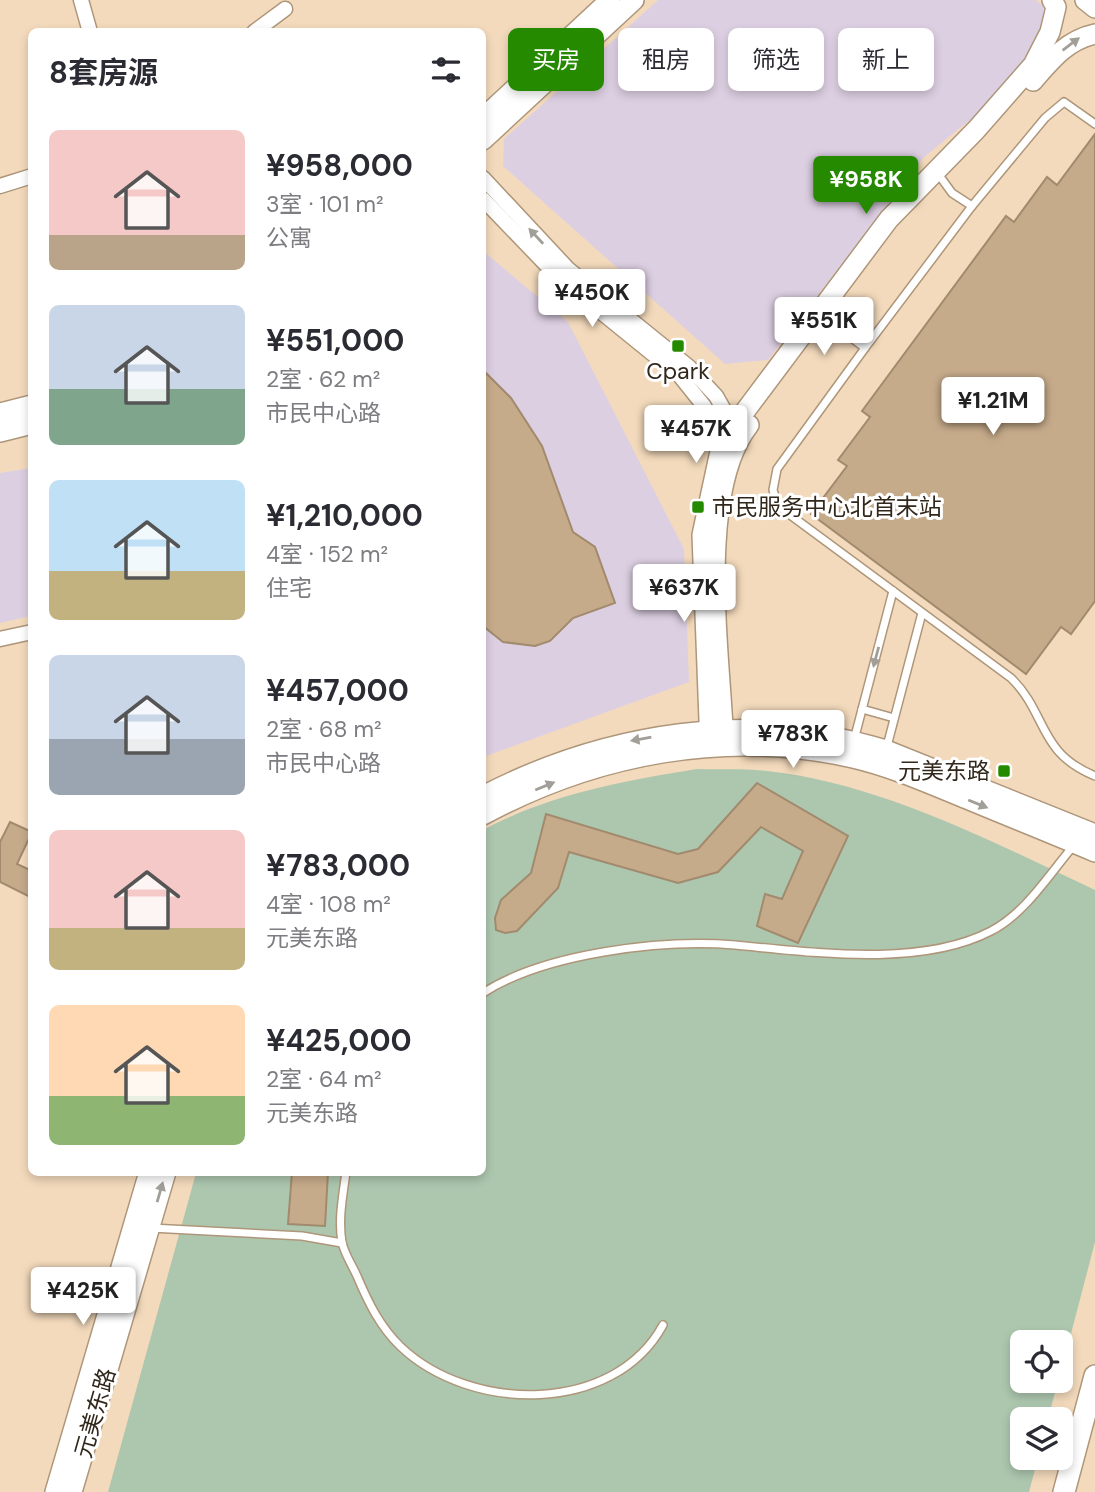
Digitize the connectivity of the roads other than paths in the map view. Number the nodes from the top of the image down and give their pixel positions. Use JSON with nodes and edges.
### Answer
{"nodes":[{"id":1,"x":81,"y":0,"type":"edge"},
{"id":2,"x":610,"y":0,"type":"edge"},
{"id":3,"x":634,"y":0,"type":"edge"},
{"id":4,"x":1052,"y":0,"type":"edge"},
{"id":5,"x":1084,"y":0,"type":"edge"},
{"id":6,"x":1095,"y":8,"type":"edge"},
{"id":7,"x":285,"y":9,"type":"dead end"},
{"id":8,"x":89,"y":28,"type":"edge"},
{"id":9,"x":259,"y":28,"type":"edge"},
{"id":10,"x":1095,"y":34,"type":"edge"},
{"id":11,"x":486,"y":115,"type":"edge"},
{"id":12,"x":1095,"y":124,"type":"edge"},
{"id":13,"x":486,"y":137,"type":"edge"},
{"id":14,"x":939,"y":175,"type":"junction"},
{"id":15,"x":28,"y":177,"type":"edge"},
{"id":16,"x":486,"y":181,"type":"edge"},
{"id":17,"x":0,"y":186,"type":"edge"},
{"id":18,"x":486,"y":202,"type":"edge"},
{"id":19,"x":972,"y":206,"type":"junction"},
{"id":20,"x":822,"y":317,"type":"junction"},
{"id":21,"x":864,"y":348,"type":"junction"},
{"id":22,"x":28,"y":406,"type":"edge"},
{"id":23,"x":0,"y":413,"type":"edge"},
{"id":24,"x":28,"y":425,"type":"edge"},
{"id":25,"x":0,"y":432,"type":"edge"},
{"id":26,"x":731,"y":440,"type":"junction"},
{"id":27,"x":893,"y":591,"type":"junction"},
{"id":28,"x":922,"y":612,"type":"junction"},
{"id":29,"x":28,"y":633,"type":"edge"},
{"id":30,"x":0,"y":639,"type":"edge"},
{"id":31,"x":862,"y":709,"type":"junction"},
{"id":32,"x":894,"y":718,"type":"junction"},
{"id":33,"x":716,"y":738,"type":"junction"},
{"id":34,"x":854,"y":741,"type":"junction"},
{"id":35,"x":886,"y":750,"type":"junction"},
{"id":36,"x":1095,"y":776,"type":"edge"},
{"id":37,"x":486,"y":795,"type":"edge"},
{"id":38,"x":486,"y":814,"type":"edge"},
{"id":39,"x":1095,"y":834,"type":"edge"},
{"id":40,"x":1075,"y":844,"type":"junction"},
{"id":41,"x":1095,"y":852,"type":"edge"},
{"id":42,"x":486,"y":992,"type":"edge"},
{"id":43,"x":148,"y":1176,"type":"edge"},
{"id":44,"x":165,"y":1176,"type":"edge"},
{"id":45,"x":345,"y":1176,"type":"edge"},
{"id":46,"x":150,"y":1227,"type":"junction"},
{"id":47,"x":342,"y":1243,"type":"junction"},
{"id":48,"x":663,"y":1325,"type":"dead end"},
{"id":49,"x":1095,"y":1376,"type":"edge"},
{"id":50,"x":55,"y":1492,"type":"edge"},
{"id":51,"x":72,"y":1492,"type":"edge"},
{"id":52,"x":1064,"y":1492,"type":"edge"}],
"edges":[{"from":1,"to":8,"type":"street"},
{"from":2,"to":11,"type":"street"},
{"from":3,"to":13,"type":"street"},
{"from":4,"to":14,"type":"street"},
{"from":5,"to":6,"type":"street"},
{"from":7,"to":9,"type":"street"},
{"from":14,"to":10,"type":"street","one_way":true},
{"from":12,"to":19,"type":"lane"},
{"from":14,"to":19,"type":"lane"},
{"from":14,"to":20,"type":"street"},
{"from":15,"to":17,"type":"street"},
{"from":26,"to":16,"type":"street","one_way":true},
{"from":18,"to":26,"type":"street"},
{"from":19,"to":21,"type":"lane"},
{"from":20,"to":21,"type":"lane"},
{"from":20,"to":26,"type":"street"},
{"from":21,"to":27,"type":"lane"},
{"from":22,"to":23,"type":"street"},
{"from":24,"to":25,"type":"street"},
{"from":26,"to":33,"type":"street"},
{"from":27,"to":28,"type":"lane"},
{"from":27,"to":31,"type":"lane","one_way":true},
{"from":28,"to":32,"type":"lane"},
{"from":28,"to":36,"type":"lane"},
{"from":29,"to":30,"type":"street"},
{"from":31,"to":32,"type":"lane"},
{"from":31,"to":34,"type":"lane"},
{"from":32,"to":35,"type":"lane"},
{"from":33,"to":34,"type":"street"},
{"from":33,"to":37,"type":"street","one_way":true},
{"from":38,"to":33,"type":"street","one_way":true},
{"from":33,"to":40,"type":"street","one_way":true},
{"from":34,"to":35,"type":"street"},
{"from":35,"to":39,"type":"street"},
{"from":40,"to":41,"type":"street"},
{"from":40,"to":42,"type":"lane"},
{"from":43,"to":50,"type":"street","name":"元美东路"},
{"from":46,"to":44,"type":"street","name":"元美东路","one_way":true},
{"from":45,"to":47,"type":"lane"},
{"from":46,"to":47,"type":"lane"},
{"from":46,"to":51,"type":"street","name":"元美东路"},
{"from":47,"to":48,"type":"lane"},
{"from":49,"to":52,"type":"main road"}]}
